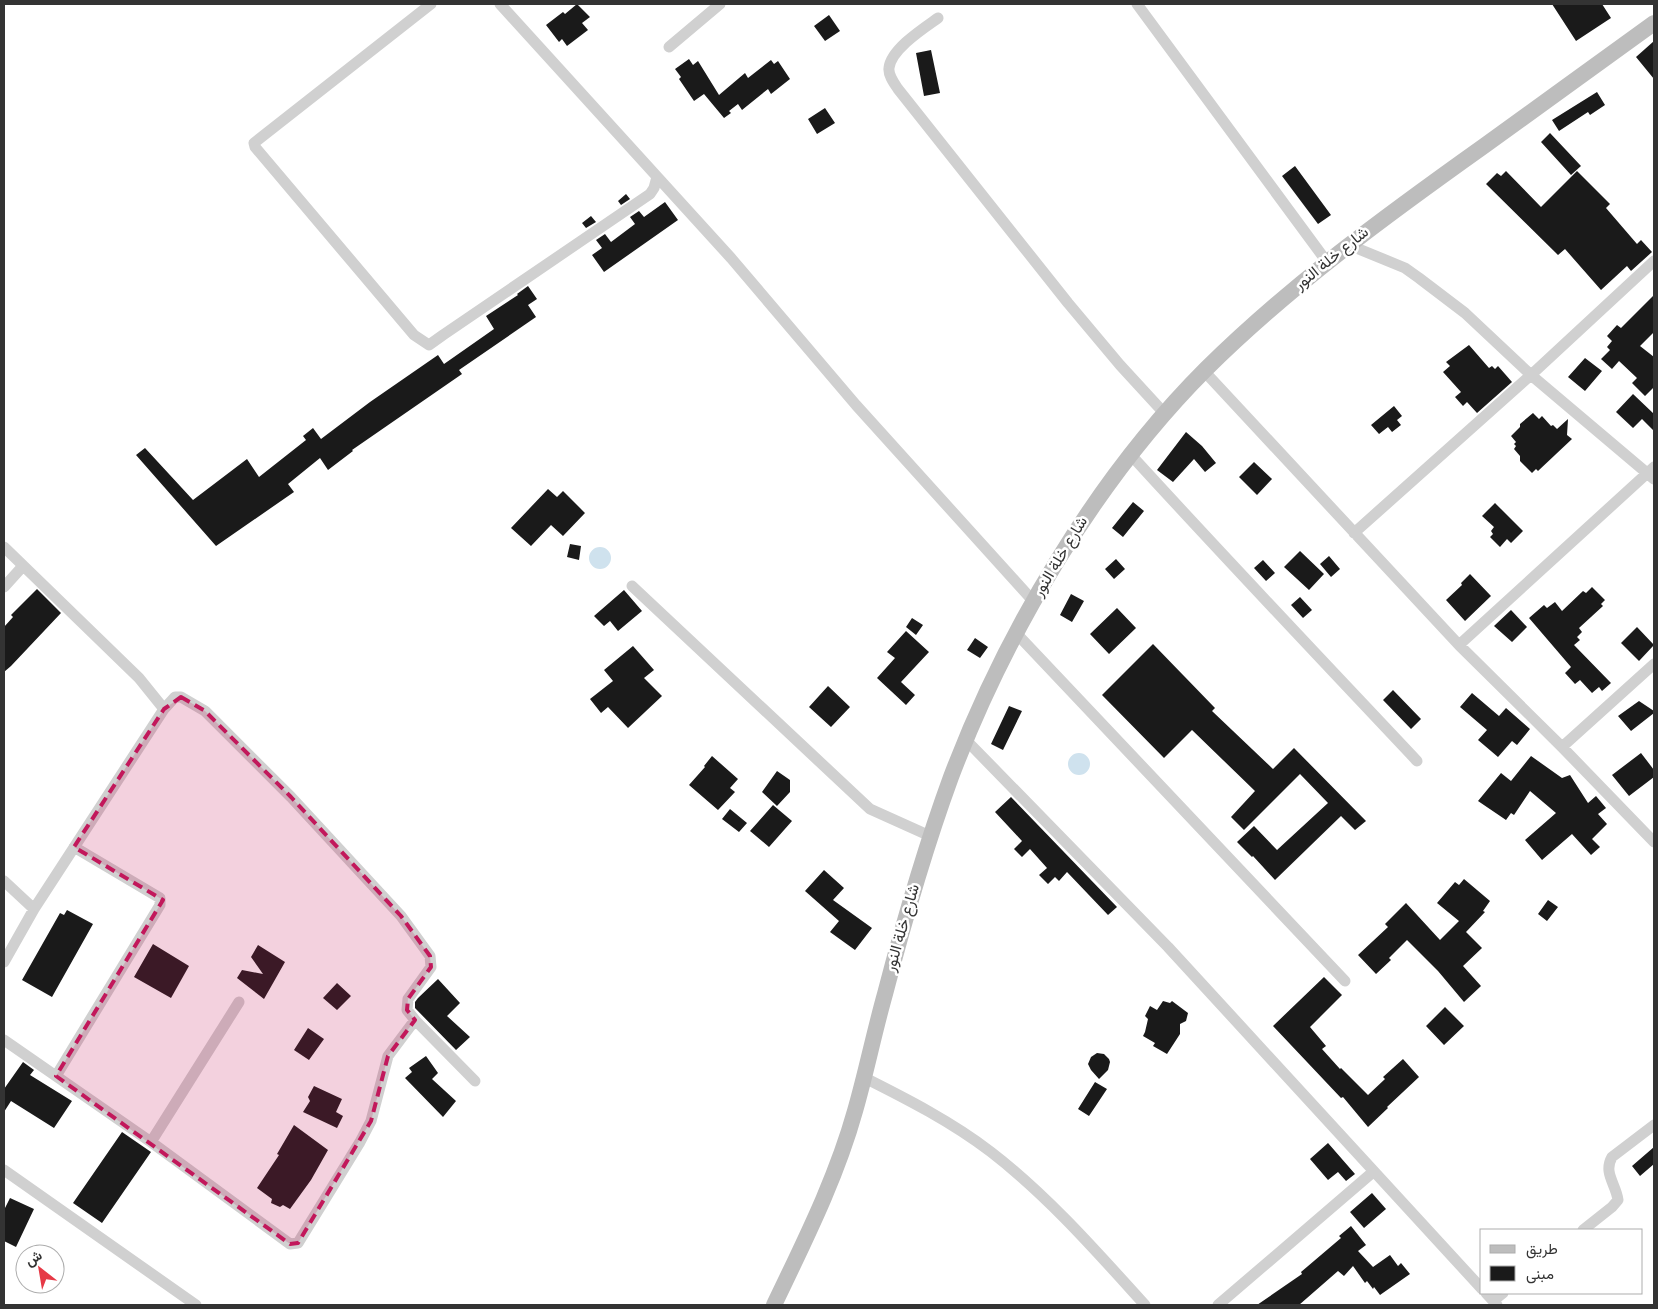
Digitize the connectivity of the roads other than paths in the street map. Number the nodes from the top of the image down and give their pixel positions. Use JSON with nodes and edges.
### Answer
{"nodes":[{"id":1,"x":431,"y":4,"type":"edge"},
{"id":2,"x":500,"y":4,"type":"edge"},
{"id":3,"x":720,"y":4,"type":"edge"},
{"id":4,"x":1137,"y":4,"type":"edge"},
{"id":5,"x":938,"y":18,"type":"dead end"},
{"id":6,"x":1654,"y":23,"type":"edge"},
{"id":7,"x":669,"y":46,"type":"dead end"},
{"id":8,"x":657,"y":177,"type":"junction"},
{"id":9,"x":1349,"y":245,"type":"junction"},
{"id":10,"x":1654,"y":261,"type":"edge"},
{"id":11,"x":1327,"y":262,"type":"junction"},
{"id":12,"x":1204,"y":371,"type":"junction"},
{"id":13,"x":1531,"y":375,"type":"junction"},
{"id":14,"x":1165,"y":414,"type":"junction"},
{"id":15,"x":1131,"y":455,"type":"junction"},
{"id":16,"x":1652,"y":473,"type":"edge"},
{"id":17,"x":1354,"y":533,"type":"junction"},
{"id":18,"x":4,"y":547,"type":"edge"},
{"id":19,"x":23,"y":566,"type":"junction"},
{"id":20,"x":4,"y":586,"type":"edge"},
{"id":21,"x":632,"y":586,"type":"dead end"},
{"id":22,"x":1034,"y":602,"type":"junction"},
{"id":23,"x":1017,"y":634,"type":"junction"},
{"id":24,"x":1459,"y":645,"type":"junction"},
{"id":25,"x":1654,"y":664,"type":"edge"},
{"id":26,"x":164,"y":708,"type":"junction"},
{"id":27,"x":966,"y":740,"type":"junction"},
{"id":28,"x":1562,"y":747,"type":"junction"},
{"id":29,"x":1417,"y":761,"type":"dead end"},
{"id":30,"x":930,"y":836,"type":"junction"},
{"id":31,"x":1654,"y":842,"type":"edge"},
{"id":32,"x":74,"y":847,"type":"junction"},
{"id":33,"x":4,"y":881,"type":"edge"},
{"id":34,"x":34,"y":909,"type":"junction"},
{"id":35,"x":4,"y":962,"type":"edge"},
{"id":36,"x":1345,"y":981,"type":"dead end"},
{"id":37,"x":239,"y":1002,"type":"dead end"},
{"id":38,"x":415,"y":1020,"type":"junction"},
{"id":39,"x":4,"y":1040,"type":"edge"},
{"id":40,"x":56,"y":1076,"type":"junction"},
{"id":41,"x":863,"y":1077,"type":"junction"},
{"id":42,"x":475,"y":1081,"type":"dead end"},
{"id":43,"x":1654,"y":1125,"type":"edge"},
{"id":44,"x":151,"y":1142,"type":"junction"},
{"id":45,"x":4,"y":1170,"type":"edge"},
{"id":46,"x":1373,"y":1172,"type":"junction"},
{"id":47,"x":1584,"y":1229,"type":"edge"},
{"id":48,"x":1480,"y":1286,"type":"edge"},
{"id":49,"x":196,"y":1305,"type":"edge"},
{"id":50,"x":774,"y":1305,"type":"edge"},
{"id":51,"x":1145,"y":1305,"type":"edge"},
{"id":52,"x":1218,"y":1305,"type":"edge"}],
"edges":[{"from":1,"to":8,"type":"street"},
{"from":2,"to":8,"type":"street"},
{"from":3,"to":7,"type":"street"},
{"from":4,"to":11,"type":"street"},
{"from":5,"to":14,"type":"street"},
{"from":6,"to":9,"type":"street","name":"شارع خلة النور"},
{"from":8,"to":22,"type":"street"},
{"from":9,"to":11,"type":"street","name":"شارع خلة النور"},
{"from":9,"to":13,"type":"street"},
{"from":10,"to":13,"type":"street"},
{"from":11,"to":12,"type":"street","name":"شارع خلة النور"},
{"from":12,"to":14,"type":"street","name":"شارع خلة النور"},
{"from":12,"to":17,"type":"street"},
{"from":13,"to":16,"type":"street"},
{"from":13,"to":17,"type":"street"},
{"from":14,"to":15,"type":"street","name":"شارع خلة النور"},
{"from":15,"to":22,"type":"street","name":"شارع خلة النور"},
{"from":15,"to":29,"type":"street"},
{"from":16,"to":24,"type":"street"},
{"from":17,"to":24,"type":"street"},
{"from":18,"to":19,"type":"street"},
{"from":19,"to":20,"type":"street"},
{"from":19,"to":26,"type":"street"},
{"from":21,"to":30,"type":"street"},
{"from":22,"to":23,"type":"street","name":"شارع خلة النور"},
{"from":23,"to":27,"type":"street","name":"شارع خلة النور"},
{"from":23,"to":36,"type":"street"},
{"from":24,"to":28,"type":"street"},
{"from":25,"to":28,"type":"street"},
{"from":26,"to":32,"type":"street"},
{"from":26,"to":38,"type":"street"},
{"from":27,"to":30,"type":"street","name":"شارع خلة النور"},
{"from":27,"to":46,"type":"street"},
{"from":28,"to":31,"type":"street"},
{"from":30,"to":41,"type":"street","name":"شارع خلة النور"},
{"from":32,"to":34,"type":"street"},
{"from":32,"to":40,"type":"street"},
{"from":33,"to":34,"type":"street"},
{"from":34,"to":35,"type":"street"},
{"from":37,"to":44,"type":"street"},
{"from":38,"to":42,"type":"street"},
{"from":38,"to":44,"type":"street"},
{"from":39,"to":40,"type":"street"},
{"from":40,"to":44,"type":"street"},
{"from":41,"to":50,"type":"street","name":"شارع خلة النور"},
{"from":41,"to":51,"type":"street"},
{"from":43,"to":47,"type":"street"},
{"from":45,"to":49,"type":"street"},
{"from":46,"to":48,"type":"street"},
{"from":46,"to":52,"type":"street"}]}
